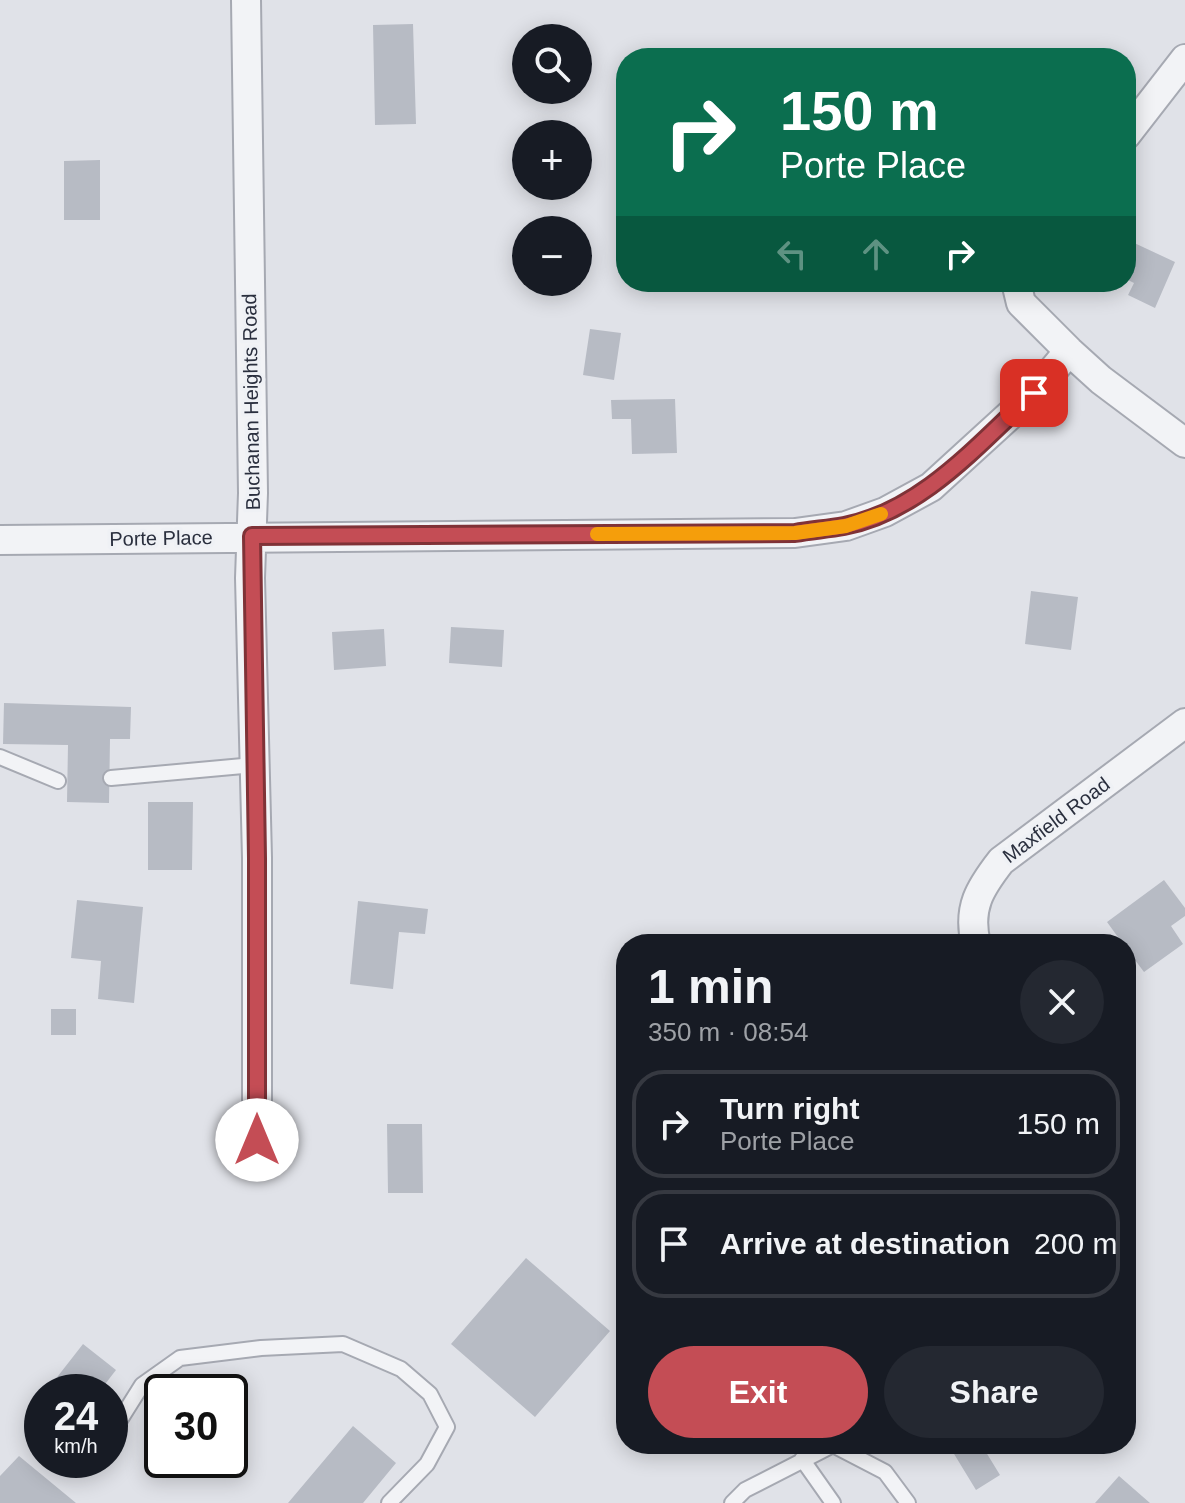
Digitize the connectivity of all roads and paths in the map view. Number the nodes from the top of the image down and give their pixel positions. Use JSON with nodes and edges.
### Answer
{"nodes":[{"id":1,"x":246,"y":0,"type":"edge"},
{"id":2,"x":1185,"y":59,"type":"edge"},
{"id":3,"x":1136,"y":122,"type":"edge"},
{"id":4,"x":1018,"y":292,"type":"edge"},
{"id":5,"x":1069,"y":351,"type":"junction"},
{"id":6,"x":1185,"y":443,"type":"edge"},
{"id":7,"x":252,"y":536,"type":"junction"},
{"id":8,"x":0,"y":540,"type":"edge"},
{"id":9,"x":1185,"y":723,"type":"edge"},
{"id":10,"x":0,"y":757,"type":"edge"},
{"id":11,"x":254,"y":765,"type":"junction"},
{"id":12,"x":111,"y":778,"type":"dead end"},
{"id":13,"x":58,"y":781,"type":"dead end"},
{"id":14,"x":974,"y":934,"type":"edge"},
{"id":15,"x":257,"y":1140,"type":"dead end"},
{"id":16,"x":128,"y":1407,"type":"edge"},
{"id":17,"x":813,"y":1454,"type":"edge"},
{"id":18,"x":850,"y":1454,"type":"edge"},
{"id":19,"x":802,"y":1459,"type":"junction"},
{"id":20,"x":736,"y":1501,"type":"edge"},
{"id":21,"x":389,"y":1503,"type":"edge"},
{"id":22,"x":833,"y":1503,"type":"edge"},
{"id":23,"x":908,"y":1503,"type":"edge"}],
"edges":[{"from":1,"to":7,"type":"street","name":"Buchanan Heights Road"},
{"from":2,"to":3,"type":"street"},
{"from":4,"to":5,"type":"street"},
{"from":5,"to":6,"type":"street"},
{"from":5,"to":7,"type":"street","name":"Porte Place"},
{"from":7,"to":8,"type":"street","name":"Porte Place"},
{"from":7,"to":11,"type":"street","name":"Buchanan Heights Road"},
{"from":9,"to":14,"type":"street","name":"Maxfield Road"},
{"from":10,"to":13,"type":"lane"},
{"from":11,"to":12,"type":"lane"},
{"from":11,"to":15,"type":"street","name":"Buchanan Heights Road"},
{"from":16,"to":21,"type":"lane"},
{"from":17,"to":19,"type":"lane"},
{"from":18,"to":23,"type":"lane"},
{"from":19,"to":20,"type":"lane"},
{"from":19,"to":22,"type":"lane"}]}
